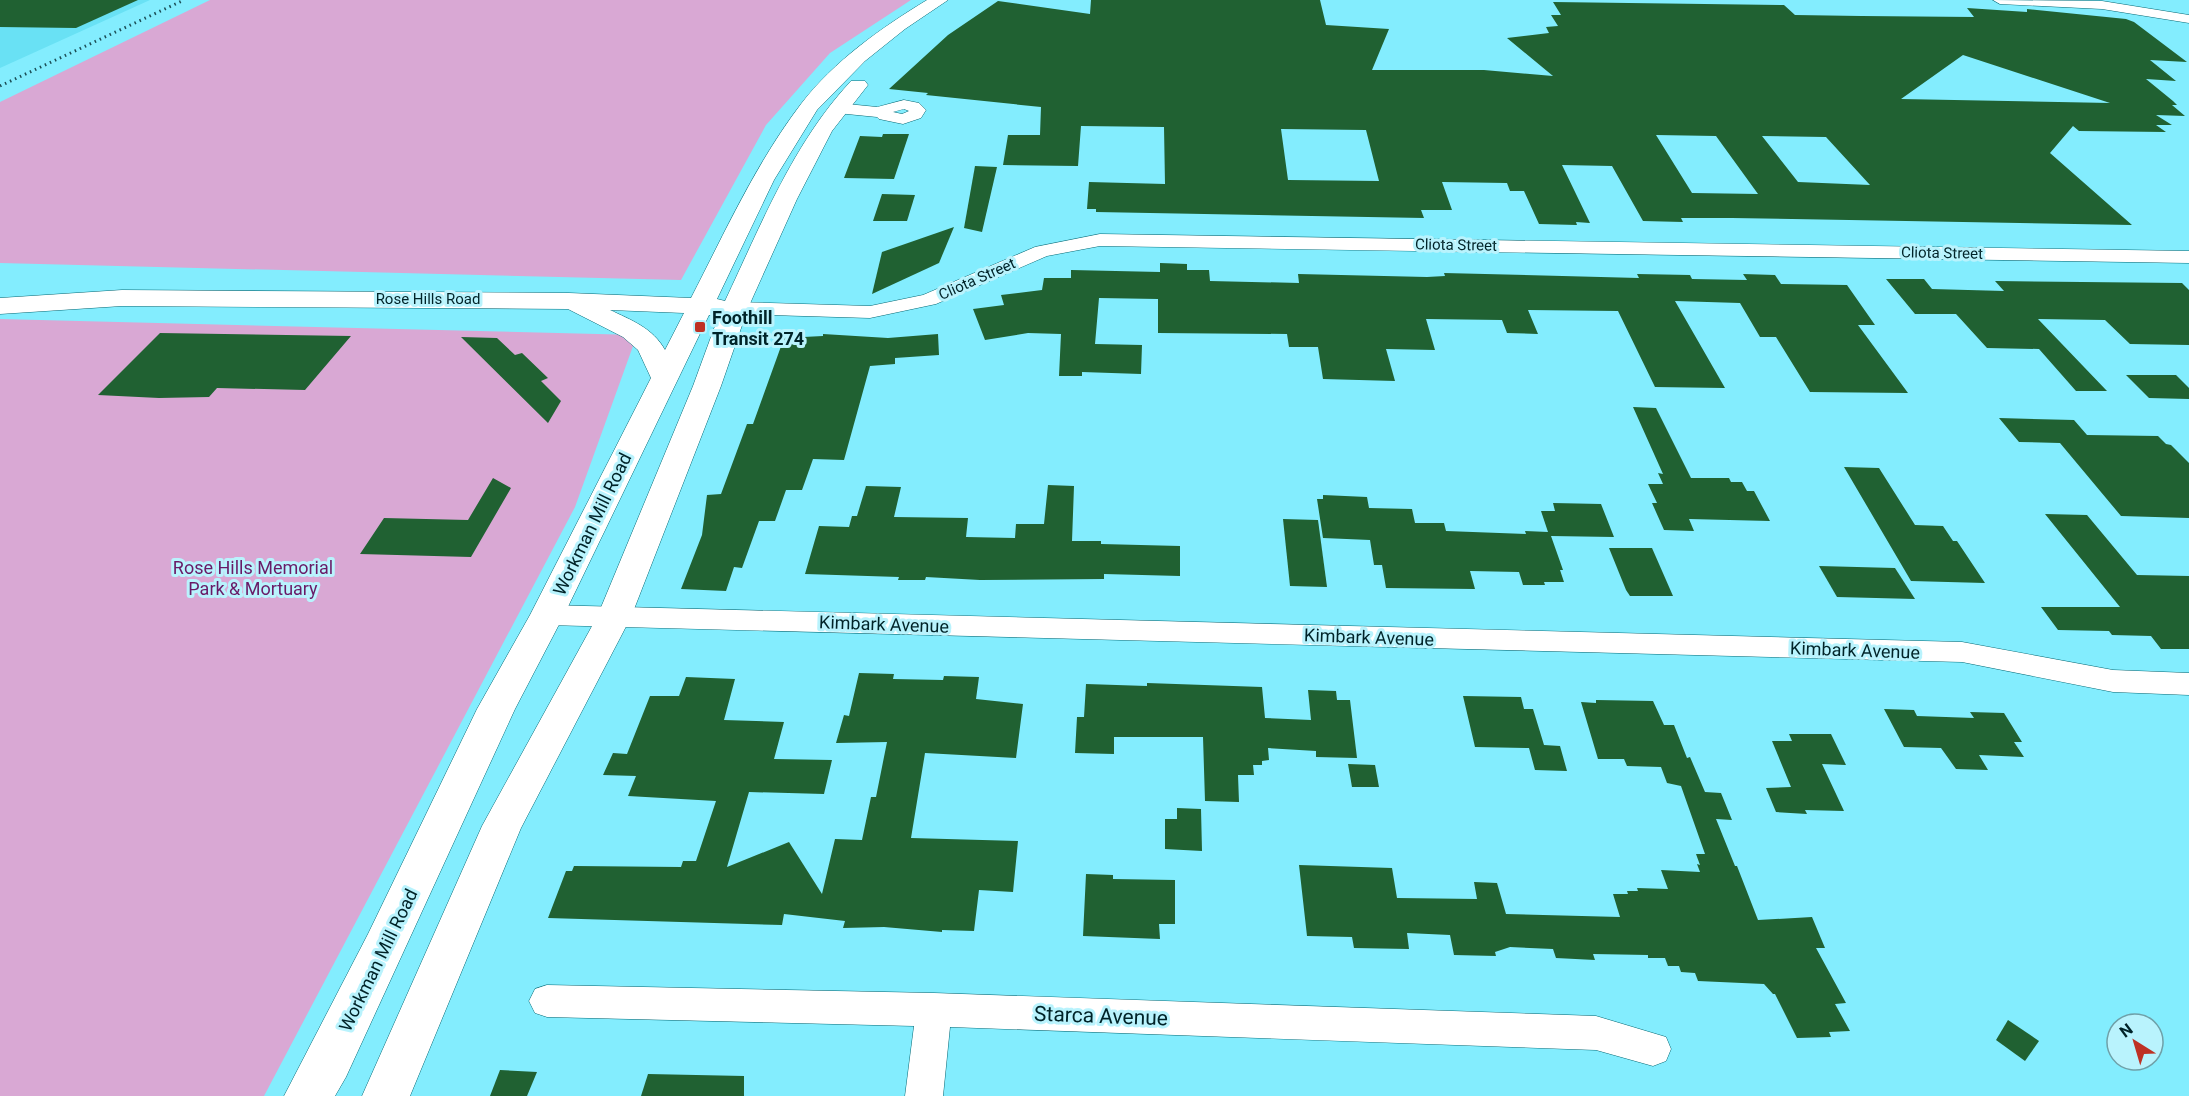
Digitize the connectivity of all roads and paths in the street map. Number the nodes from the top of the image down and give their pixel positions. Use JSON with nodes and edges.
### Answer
{"nodes":[{"id":1,"x":2000,"y":0,"type":"edge"},
{"id":2,"x":947,"y":3,"type":"edge"},
{"id":3,"x":2189,"y":19,"type":"edge"},
{"id":4,"x":809,"y":107,"type":"junction"},
{"id":5,"x":837,"y":108,"type":"junction"},
{"id":6,"x":875,"y":111,"type":"dead end"},
{"id":7,"x":793,"y":182,"type":"junction"},
{"id":8,"x":2189,"y":257,"type":"edge"},
{"id":9,"x":0,"y":287,"type":"edge"},
{"id":10,"x":122,"y":298,"type":"junction"},
{"id":11,"x":569,"y":301,"type":"junction"},
{"id":12,"x":0,"y":306,"type":"edge"},
{"id":13,"x":699,"y":306,"type":"junction"},
{"id":14,"x":735,"y":308,"type":"junction"},
{"id":15,"x":664,"y":377,"type":"junction"},
{"id":16,"x":547,"y":615,"type":"junction"},
{"id":17,"x":614,"y":617,"type":"junction"},
{"id":18,"x":2189,"y":684,"type":"edge"},
{"id":19,"x":547,"y":1001,"type":"dead end"},
{"id":20,"x":934,"y":1010,"type":"junction"},
{"id":21,"x":1653,"y":1049,"type":"dead end"},
{"id":22,"x":308,"y":1096,"type":"edge"},
{"id":23,"x":386,"y":1096,"type":"edge"},
{"id":24,"x":924,"y":1096,"type":"edge"}],
"edges":[{"from":1,"to":3,"type":"street"},
{"from":2,"to":4,"type":"main road","name":"Workman Mill Road"},
{"from":2,"to":5,"type":"main road","name":"Workman Mill Road"},
{"from":4,"to":7,"type":"main road"},
{"from":4,"to":13,"type":"main road","name":"Workman Mill Road"},
{"from":5,"to":6,"type":"street"},
{"from":5,"to":7,"type":"main road","name":"Workman Mill Road"},
{"from":7,"to":14,"type":"main road","name":"Workman Mill Road"},
{"from":8,"to":14,"type":"street","name":"Cliota Street"},
{"from":9,"to":10,"type":"main road","name":"Rose Hills Road"},
{"from":10,"to":11,"type":"main road","name":"Rose Hills Road"},
{"from":10,"to":12,"type":"main road","name":"Rose Hills Road"},
{"from":11,"to":13,"type":"main road","name":"Rose Hills Road"},
{"from":11,"to":15,"type":"main road"},
{"from":13,"to":14,"type":"main road","name":"Rose Hills Road"},
{"from":13,"to":15,"type":"main road","name":"Workman Mill Road"},
{"from":14,"to":17,"type":"main road","name":"Workman Mill Road"},
{"from":15,"to":16,"type":"main road","name":"Workman Mill Road"},
{"from":16,"to":17,"type":"street","name":"Kimbark Avenue"},
{"from":16,"to":22,"type":"main road","name":"Workman Mill Road"},
{"from":17,"to":18,"type":"street","name":"Kimbark Avenue"},
{"from":17,"to":23,"type":"main road","name":"Workman Mill Road"},
{"from":19,"to":20,"type":"street","name":"Starca Avenue"},
{"from":20,"to":21,"type":"street","name":"Starca Avenue"},
{"from":20,"to":24,"type":"street"}]}
